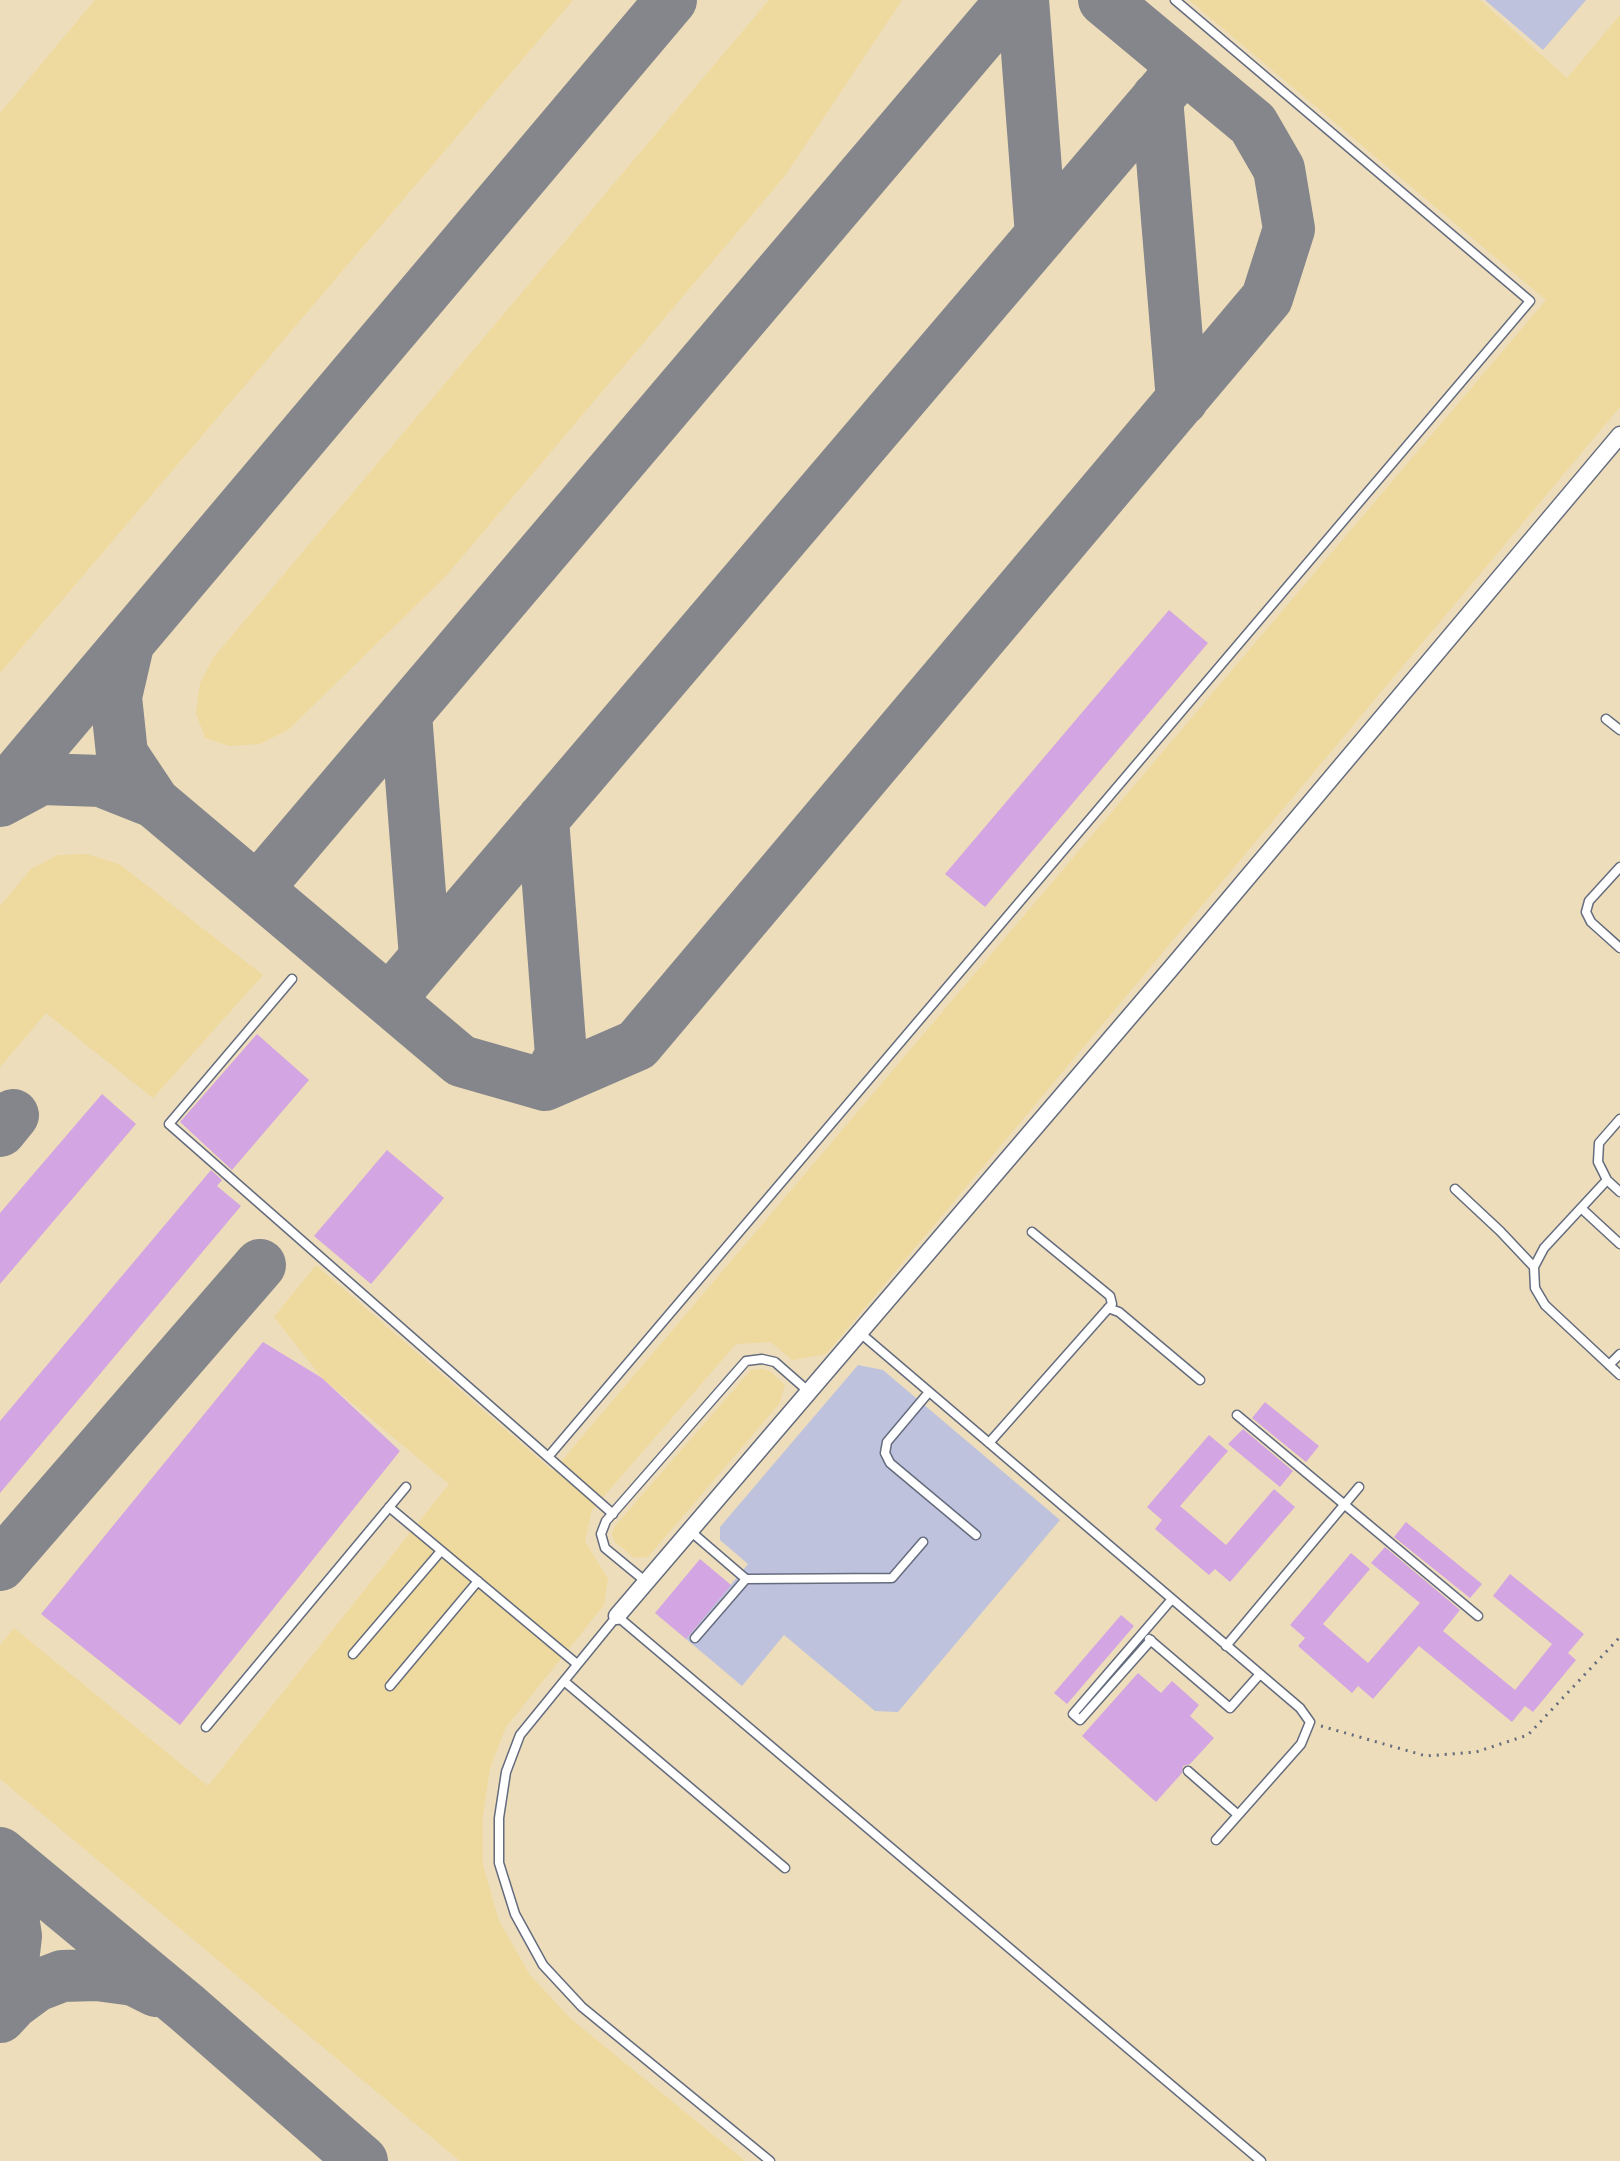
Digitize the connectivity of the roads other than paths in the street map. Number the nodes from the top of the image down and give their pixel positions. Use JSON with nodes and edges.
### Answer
{"nodes":[{"id":1,"x":1175,"y":0,"type":"edge"},
{"id":2,"x":1620,"y":435,"type":"edge"},
{"id":3,"x":1606,"y":719,"type":"dead end"},
{"id":4,"x":1620,"y":730,"type":"edge"},
{"id":5,"x":1620,"y":867,"type":"edge"},
{"id":6,"x":1620,"y":948,"type":"edge"},
{"id":7,"x":292,"y":979,"type":"dead end"},
{"id":8,"x":1620,"y":1119,"type":"edge"},
{"id":9,"x":1607,"y":1180,"type":"junction"},
{"id":10,"x":1455,"y":1189,"type":"dead end"},
{"id":11,"x":1620,"y":1192,"type":"edge"},
{"id":12,"x":1581,"y":1208,"type":"junction"},
{"id":13,"x":1032,"y":1232,"type":"dead end"},
{"id":14,"x":1620,"y":1244,"type":"edge"},
{"id":15,"x":1534,"y":1267,"type":"junction"},
{"id":16,"x":1108,"y":1308,"type":"junction"},
{"id":17,"x":859,"y":1332,"type":"junction"},
{"id":18,"x":1620,"y":1354,"type":"edge"},
{"id":19,"x":1609,"y":1365,"type":"junction"},
{"id":20,"x":1620,"y":1375,"type":"edge"},
{"id":21,"x":1200,"y":1380,"type":"dead end"},
{"id":22,"x":808,"y":1391,"type":"junction"},
{"id":23,"x":929,"y":1392,"type":"junction"},
{"id":24,"x":1237,"y":1415,"type":"dead end"},
{"id":25,"x":989,"y":1443,"type":"junction"},
{"id":26,"x":548,"y":1457,"type":"junction"},
{"id":27,"x":406,"y":1487,"type":"dead end"},
{"id":28,"x":1359,"y":1487,"type":"dead end"},
{"id":29,"x":1346,"y":1503,"type":"junction"},
{"id":30,"x":389,"y":1507,"type":"junction"},
{"id":31,"x":613,"y":1514,"type":"junction"},
{"id":32,"x":689,"y":1530,"type":"junction"},
{"id":33,"x":976,"y":1535,"type":"dead end"},
{"id":34,"x":923,"y":1542,"type":"dead end"},
{"id":35,"x":441,"y":1551,"type":"junction"},
{"id":36,"x":746,"y":1579,"type":"junction"},
{"id":37,"x":478,"y":1581,"type":"junction"},
{"id":38,"x":645,"y":1581,"type":"junction"},
{"id":39,"x":1172,"y":1599,"type":"junction"},
{"id":40,"x":617,"y":1616,"type":"junction"},
{"id":41,"x":1478,"y":1616,"type":"dead end"},
{"id":42,"x":1142,"y":1634,"type":"junction"},
{"id":43,"x":695,"y":1638,"type":"dead end"},
{"id":44,"x":1151,"y":1640,"type":"junction"},
{"id":45,"x":1226,"y":1646,"type":"junction"},
{"id":46,"x":353,"y":1654,"type":"dead end"},
{"id":47,"x":577,"y":1664,"type":"junction"},
{"id":48,"x":1260,"y":1674,"type":"junction"},
{"id":49,"x":564,"y":1681,"type":"junction"},
{"id":50,"x":390,"y":1686,"type":"dead end"},
{"id":51,"x":206,"y":1727,"type":"dead end"},
{"id":52,"x":1188,"y":1771,"type":"dead end"},
{"id":53,"x":1237,"y":1814,"type":"junction"},
{"id":54,"x":1216,"y":1840,"type":"dead end"},
{"id":55,"x":785,"y":1868,"type":"dead end"},
{"id":56,"x":770,"y":2161,"type":"edge"},
{"id":57,"x":1261,"y":2161,"type":"edge"}],
"edges":[{"from":1,"to":26,"type":"lane"},
{"from":2,"to":17,"type":"street"},
{"from":3,"to":4,"type":"lane"},
{"from":5,"to":6,"type":"lane"},
{"from":7,"to":26,"type":"lane"},
{"from":8,"to":9,"type":"lane"},
{"from":9,"to":11,"type":"lane"},
{"from":9,"to":12,"type":"lane"},
{"from":10,"to":15,"type":"lane"},
{"from":12,"to":14,"type":"lane"},
{"from":12,"to":15,"type":"lane"},
{"from":13,"to":16,"type":"lane"},
{"from":15,"to":19,"type":"lane"},
{"from":16,"to":21,"type":"lane"},
{"from":16,"to":25,"type":"lane"},
{"from":17,"to":22,"type":"street"},
{"from":17,"to":23,"type":"lane"},
{"from":18,"to":19,"type":"lane"},
{"from":19,"to":20,"type":"lane"},
{"from":22,"to":31,"type":"lane"},
{"from":22,"to":32,"type":"street"},
{"from":23,"to":25,"type":"lane"},
{"from":23,"to":33,"type":"lane"},
{"from":24,"to":29,"type":"lane"},
{"from":25,"to":39,"type":"lane"},
{"from":26,"to":31,"type":"lane"},
{"from":27,"to":30,"type":"lane"},
{"from":28,"to":29,"type":"lane"},
{"from":29,"to":41,"type":"lane"},
{"from":29,"to":45,"type":"lane"},
{"from":30,"to":35,"type":"lane"},
{"from":30,"to":51,"type":"lane"},
{"from":31,"to":38,"type":"lane"},
{"from":32,"to":36,"type":"lane"},
{"from":32,"to":38,"type":"street"},
{"from":34,"to":36,"type":"lane"},
{"from":35,"to":37,"type":"lane"},
{"from":35,"to":46,"type":"lane"},
{"from":36,"to":43,"type":"lane"},
{"from":37,"to":47,"type":"lane"},
{"from":37,"to":50,"type":"lane"},
{"from":38,"to":40,"type":"street"},
{"from":39,"to":42,"type":"lane"},
{"from":39,"to":45,"type":"lane"},
{"from":40,"to":47,"type":"lane"},
{"from":40,"to":57,"type":"lane"},
{"from":42,"to":44,"type":"lane"},
{"from":42,"to":44,"type":"lane"},
{"from":44,"to":48,"type":"lane"},
{"from":45,"to":48,"type":"lane"},
{"from":47,"to":49,"type":"lane"},
{"from":48,"to":53,"type":"lane"},
{"from":49,"to":55,"type":"lane"},
{"from":49,"to":56,"type":"lane"},
{"from":52,"to":53,"type":"lane"},
{"from":53,"to":54,"type":"lane"}]}
